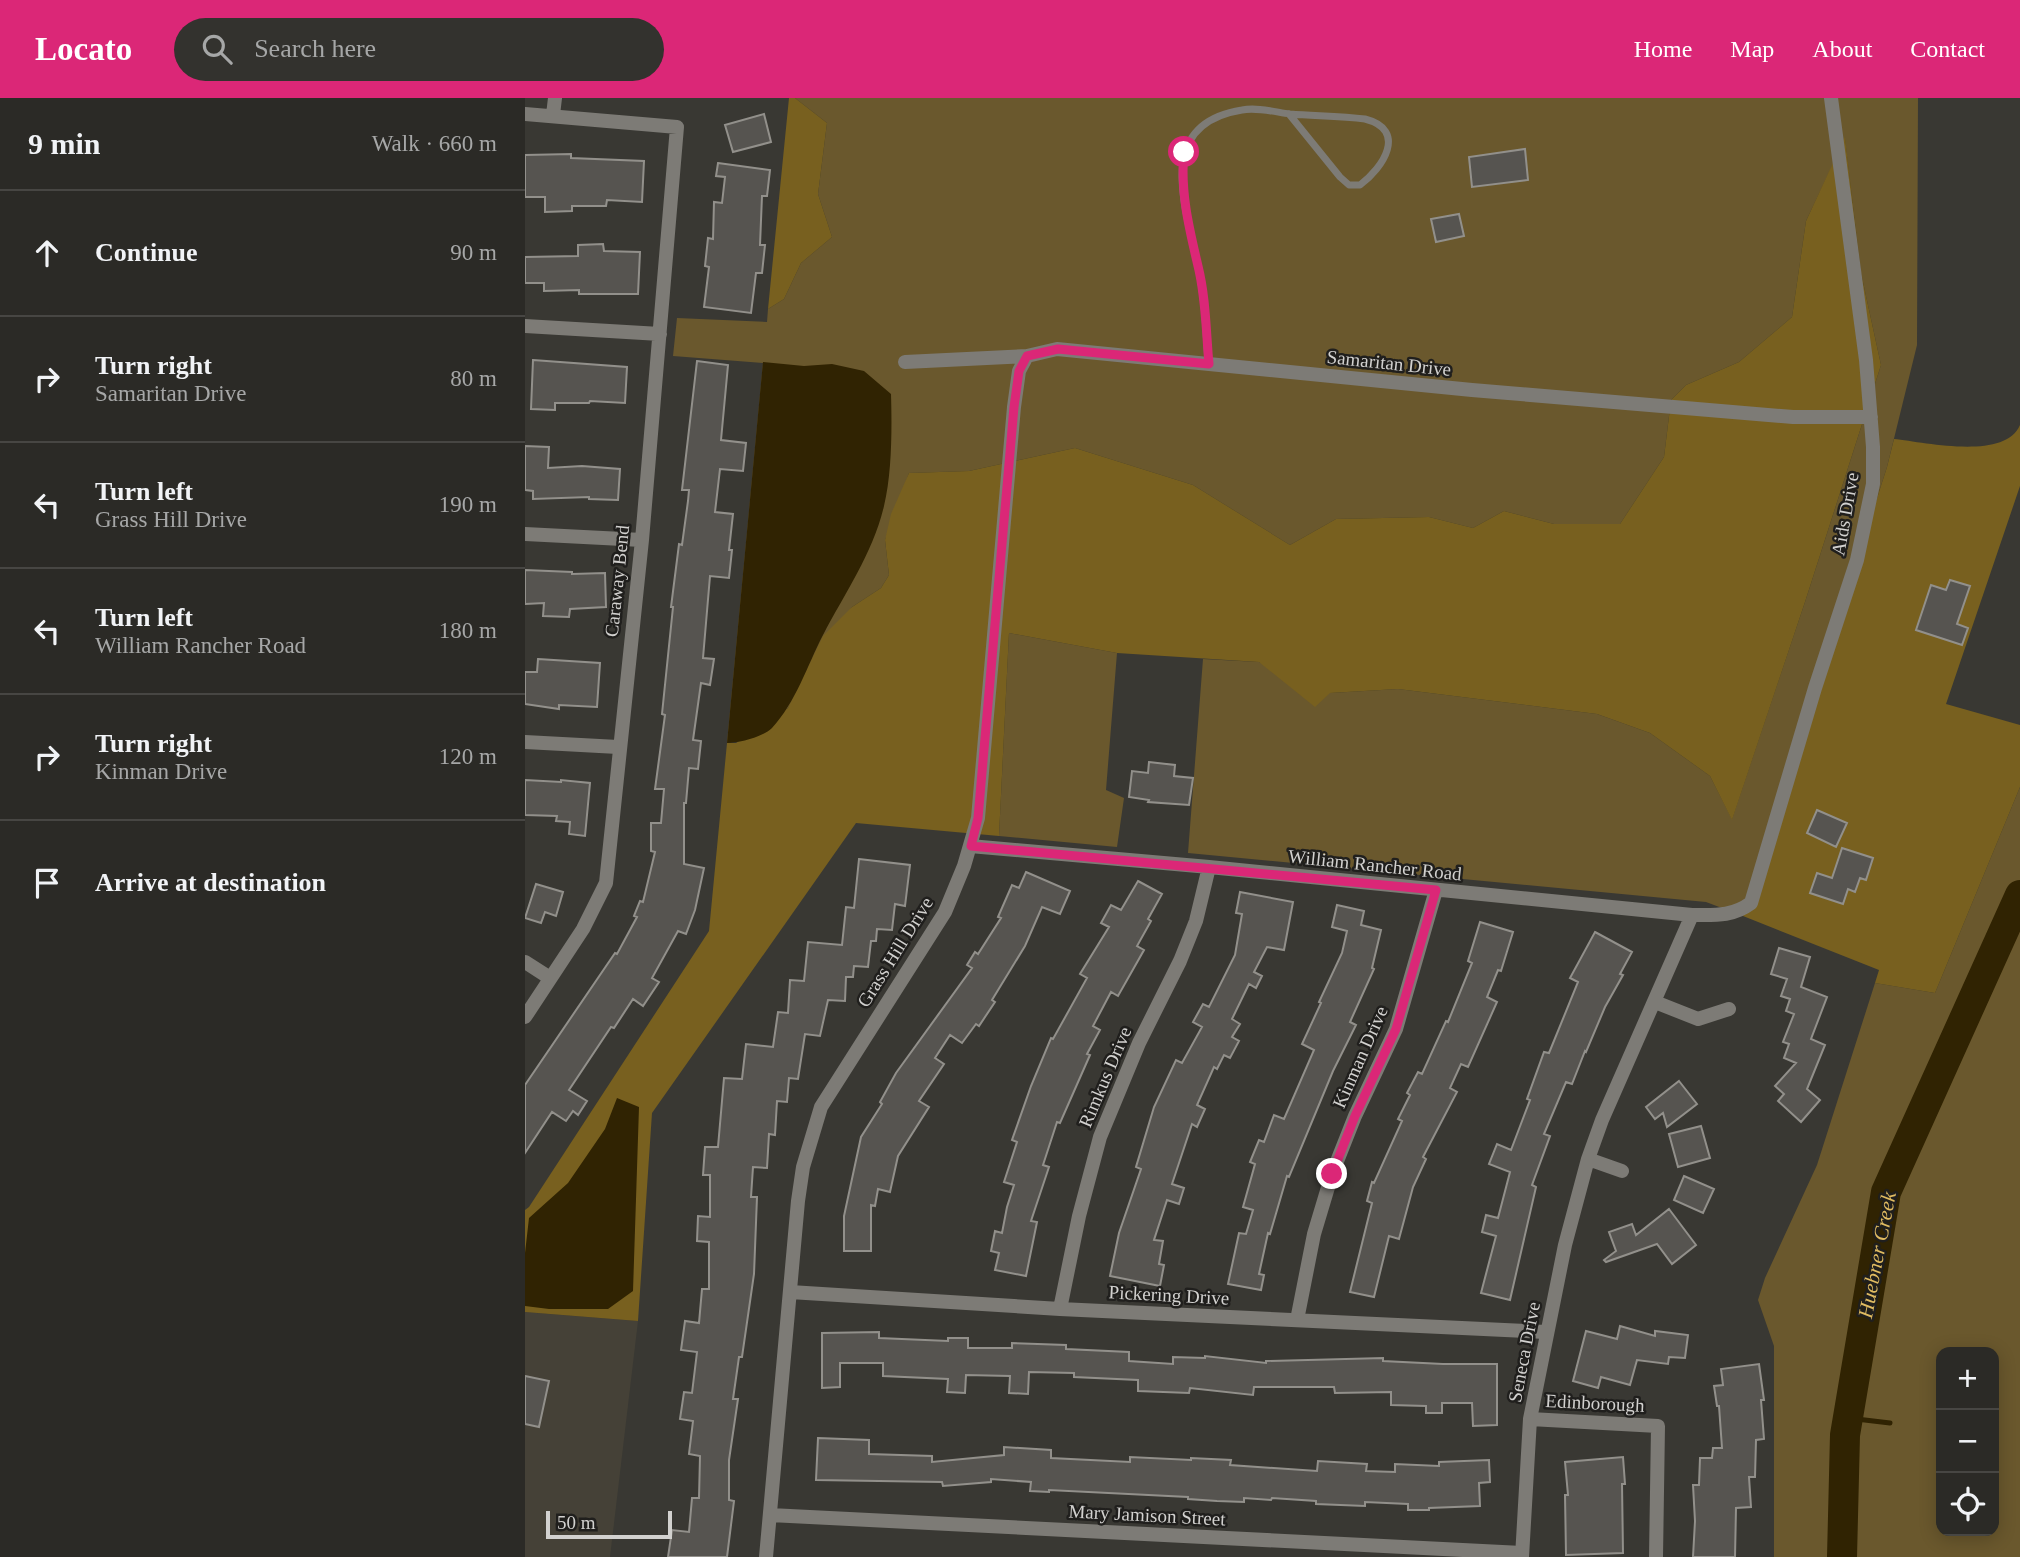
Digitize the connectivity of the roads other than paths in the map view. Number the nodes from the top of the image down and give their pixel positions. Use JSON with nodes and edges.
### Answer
{"nodes":[{"id":1,"x":555,"y":98,"type":"edge"},
{"id":2,"x":1831,"y":98,"type":"edge"},
{"id":3,"x":525,"y":114,"type":"edge"},
{"id":4,"x":1289,"y":114,"type":"junction"},
{"id":5,"x":554,"y":115,"type":"junction"},
{"id":6,"x":525,"y":326,"type":"edge"},
{"id":7,"x":660,"y":334,"type":"junction"},
{"id":8,"x":1027,"y":356,"type":"junction"},
{"id":9,"x":905,"y":362,"type":"dead end"},
{"id":10,"x":1209,"y":364,"type":"junction"},
{"id":11,"x":1871,"y":417,"type":"junction"},
{"id":12,"x":525,"y":534,"type":"edge"},
{"id":13,"x":642,"y":540,"type":"junction"},
{"id":14,"x":525,"y":742,"type":"edge"},
{"id":15,"x":618,"y":747,"type":"junction"},
{"id":16,"x":971,"y":846,"type":"junction"},
{"id":17,"x":1209,"y":867,"type":"junction"},
{"id":18,"x":1757,"y":882,"type":"joint"},
{"id":19,"x":1436,"y":890,"type":"junction"},
{"id":20,"x":1692,"y":915,"type":"junction"},
{"id":21,"x":525,"y":962,"type":"edge"},
{"id":22,"x":550,"y":978,"type":"junction"},
{"id":23,"x":1655,"y":1002,"type":"junction"},
{"id":24,"x":1728,"y":1009,"type":"dead end"},
{"id":25,"x":525,"y":1017,"type":"edge"},
{"id":26,"x":1588,"y":1159,"type":"junction"},
{"id":27,"x":1622,"y":1171,"type":"dead end"},
{"id":28,"x":790,"y":1292,"type":"junction"},
{"id":29,"x":1060,"y":1309,"type":"junction"},
{"id":30,"x":1297,"y":1320,"type":"junction"},
{"id":31,"x":1546,"y":1332,"type":"junction"},
{"id":32,"x":1530,"y":1419,"type":"junction"},
{"id":33,"x":770,"y":1515,"type":"junction"},
{"id":34,"x":1522,"y":1555,"type":"edge"},
{"id":35,"x":766,"y":1557,"type":"edge"},
{"id":36,"x":1656,"y":1557,"type":"edge"}],
"edges":[{"from":1,"to":5,"type":"street"},
{"from":2,"to":11,"type":"street","name":"Aids Drive"},
{"from":3,"to":5,"type":"street"},
{"from":4,"to":4,"type":"lane"},
{"from":4,"to":10,"type":"lane"},
{"from":5,"to":7,"type":"street","name":"Caraway Bend"},
{"from":6,"to":7,"type":"street"},
{"from":7,"to":13,"type":"street","name":"Caraway Bend"},
{"from":8,"to":9,"type":"street","name":"Samaritan Drive"},
{"from":8,"to":10,"type":"street","name":"Samaritan Drive"},
{"from":8,"to":16,"type":"street","name":"Grass Hill Drive"},
{"from":10,"to":11,"type":"street","name":"Samaritan Drive"},
{"from":11,"to":18,"type":"street","name":"Aids Drive"},
{"from":12,"to":13,"type":"street"},
{"from":13,"to":15,"type":"street","name":"Caraway Bend"},
{"from":14,"to":15,"type":"street"},
{"from":15,"to":22,"type":"street","name":"Caraway Bend"},
{"from":16,"to":17,"type":"street","name":"William Rancher Road"},
{"from":16,"to":28,"type":"street","name":"Grass Hill Drive"},
{"from":17,"to":19,"type":"street","name":"William Rancher Road"},
{"from":17,"to":29,"type":"street","name":"Rimkus Drive"},
{"from":18,"to":20,"type":"street","name":"William Rancher Road"},
{"from":19,"to":20,"type":"street","name":"William Rancher Road"},
{"from":19,"to":30,"type":"street","name":"Kinman Drive"},
{"from":20,"to":23,"type":"street","name":"Seneca Drive"},
{"from":21,"to":22,"type":"street"},
{"from":22,"to":25,"type":"street","name":"Caraway Bend"},
{"from":23,"to":24,"type":"street"},
{"from":23,"to":26,"type":"street","name":"Seneca Drive"},
{"from":26,"to":27,"type":"street"},
{"from":26,"to":31,"type":"street","name":"Seneca Drive"},
{"from":28,"to":29,"type":"street","name":"Pickering Drive"},
{"from":28,"to":33,"type":"street","name":"Grass Hill Drive"},
{"from":29,"to":30,"type":"street","name":"Pickering Drive"},
{"from":30,"to":31,"type":"street","name":"Pickering Drive"},
{"from":31,"to":32,"type":"street","name":"Seneca Drive"},
{"from":32,"to":34,"type":"street","name":"Seneca Drive"},
{"from":32,"to":36,"type":"street","name":"Edinborough"},
{"from":33,"to":34,"type":"street","name":"Mary Jamison Street"},
{"from":33,"to":35,"type":"street","name":"Grass Hill Drive"}]}
